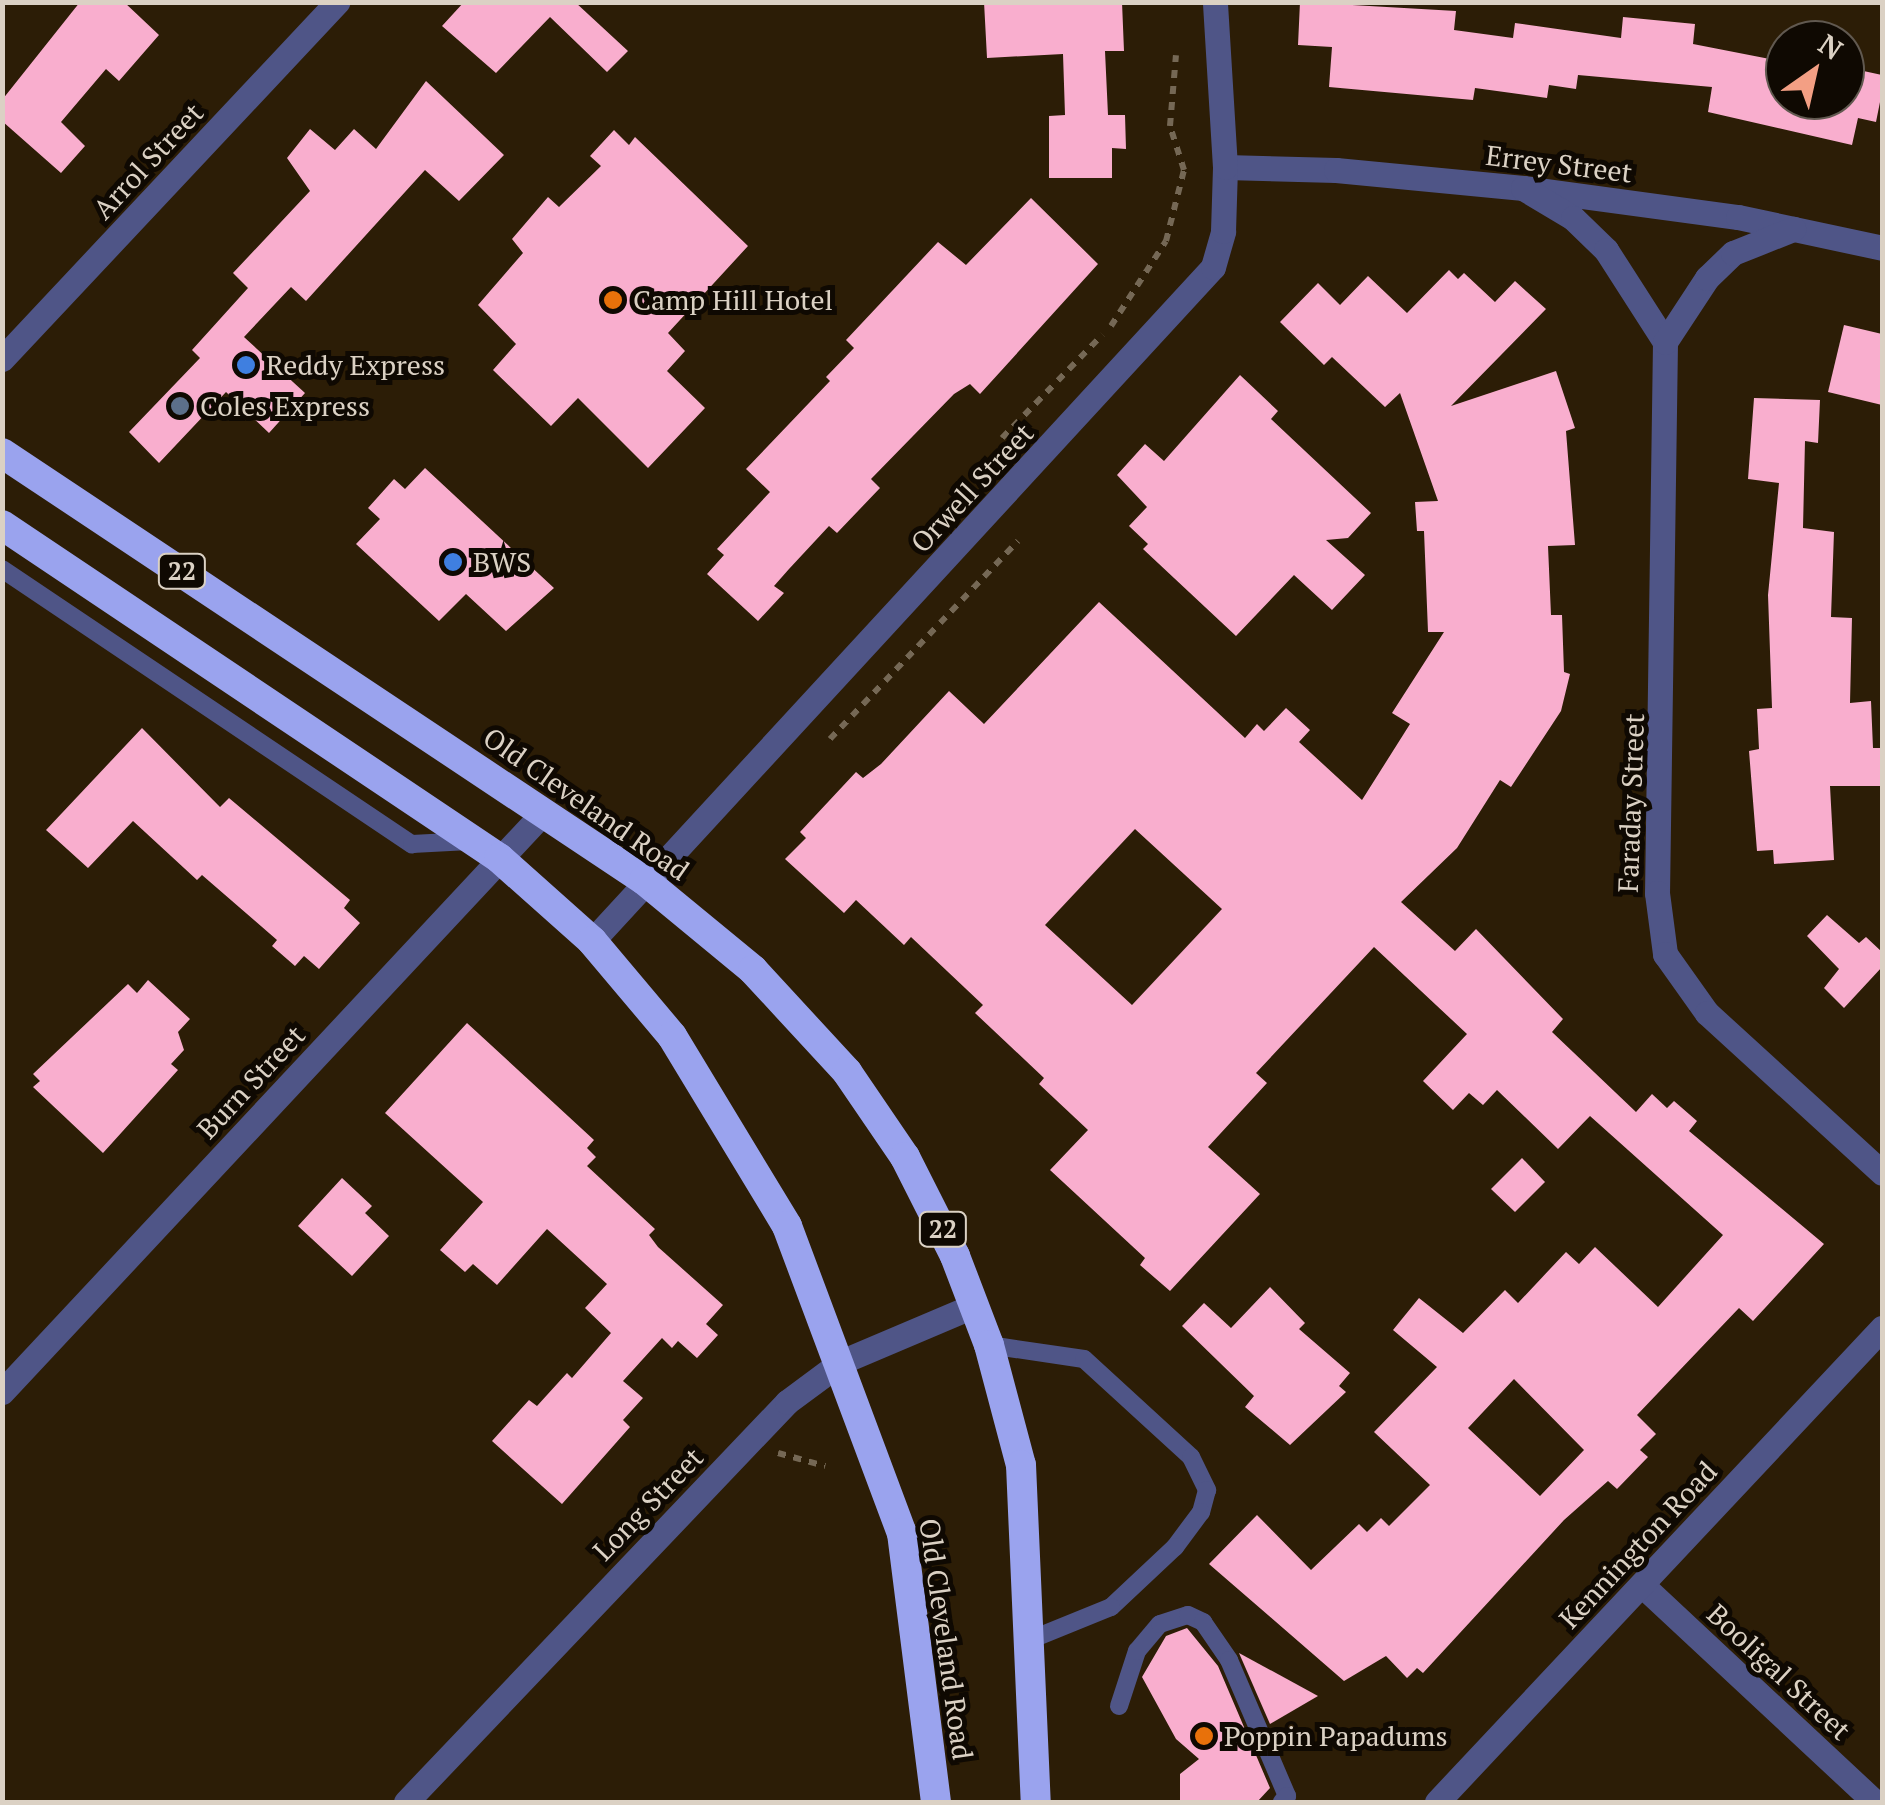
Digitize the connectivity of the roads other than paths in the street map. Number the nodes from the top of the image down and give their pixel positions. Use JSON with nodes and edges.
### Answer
{"nodes":[{"id":1,"x":337,"y":2,"type":"edge"},
{"id":2,"x":1215,"y":2,"type":"edge"},
{"id":3,"x":1225,"y":167,"type":"junction"},
{"id":4,"x":1523,"y":188,"type":"junction"},
{"id":5,"x":1798,"y":228,"type":"junction"},
{"id":6,"x":1882,"y":248,"type":"edge"},
{"id":7,"x":1665,"y":342,"type":"junction"},
{"id":8,"x":2,"y":360,"type":"edge"},
{"id":9,"x":2,"y":453,"type":"edge"},
{"id":10,"x":2,"y":524,"type":"edge"},
{"id":11,"x":2,"y":569,"type":"edge"},
{"id":12,"x":543,"y":812,"type":"junction"},
{"id":13,"x":487,"y":849,"type":"junction"},
{"id":14,"x":644,"y":880,"type":"junction"},
{"id":15,"x":592,"y":942,"type":"junction"},
{"id":16,"x":1882,"y":1173,"type":"edge"},
{"id":17,"x":975,"y":1305,"type":"junction"},
{"id":18,"x":1882,"y":1328,"type":"edge"},
{"id":19,"x":989,"y":1345,"type":"junction"},
{"id":20,"x":841,"y":1362,"type":"junction"},
{"id":21,"x":2,"y":1392,"type":"edge"},
{"id":22,"x":1642,"y":1586,"type":"junction"},
{"id":23,"x":1032,"y":1639,"type":"junction"},
{"id":24,"x":1119,"y":1706,"type":"dead end"},
{"id":25,"x":406,"y":1802,"type":"edge"},
{"id":26,"x":936,"y":1802,"type":"edge"},
{"id":27,"x":1036,"y":1802,"type":"edge"},
{"id":28,"x":1282,"y":1802,"type":"edge"},
{"id":29,"x":1436,"y":1802,"type":"edge"},
{"id":30,"x":1875,"y":1802,"type":"edge"}],
"edges":[{"from":1,"to":8,"type":"street","name":"Arrol Street"},
{"from":2,"to":3,"type":"street","name":"Orwell Street"},
{"from":3,"to":4,"type":"street","name":"Errey Street"},
{"from":3,"to":14,"type":"street","name":"Orwell Street"},
{"from":4,"to":5,"type":"street","name":"Errey Street"},
{"from":4,"to":7,"type":"street"},
{"from":5,"to":6,"type":"street","name":"Errey Street"},
{"from":5,"to":7,"type":"street"},
{"from":7,"to":16,"type":"street","name":"Faraday Street"},
{"from":9,"to":12,"type":"highway","name":"Old Cleveland Road","number":"22"},
{"from":10,"to":13,"type":"highway","name":"Old Cleveland Road","number":"22"},
{"from":11,"to":13,"type":"lane"},
{"from":12,"to":13,"type":"street","name":"Burn Street"},
{"from":12,"to":14,"type":"highway","name":"Old Cleveland Road","number":"22"},
{"from":13,"to":15,"type":"highway","name":"Old Cleveland Road","number":"22"},
{"from":13,"to":21,"type":"street","name":"Burn Street"},
{"from":14,"to":15,"type":"street","name":"Orwell Street"},
{"from":14,"to":17,"type":"highway","name":"Old Cleveland Road","number":"22"},
{"from":15,"to":20,"type":"highway","name":"Old Cleveland Road","number":"22"},
{"from":17,"to":19,"type":"highway","name":"Old Cleveland Road","number":"22"},
{"from":17,"to":20,"type":"street","name":"Long Street"},
{"from":18,"to":22,"type":"street","name":"Kennington Road"},
{"from":19,"to":23,"type":"highway","name":"Old Cleveland Road","number":"22"},
{"from":19,"to":23,"type":"lane"},
{"from":20,"to":25,"type":"street","name":"Long Street"},
{"from":20,"to":26,"type":"highway","name":"Old Cleveland Road","number":"22"},
{"from":22,"to":29,"type":"street","name":"Kennington Road"},
{"from":22,"to":30,"type":"street","name":"Booligal Street"},
{"from":23,"to":27,"type":"highway","name":"Old Cleveland Road","number":"22"},
{"from":24,"to":28,"type":"lane"}]}
